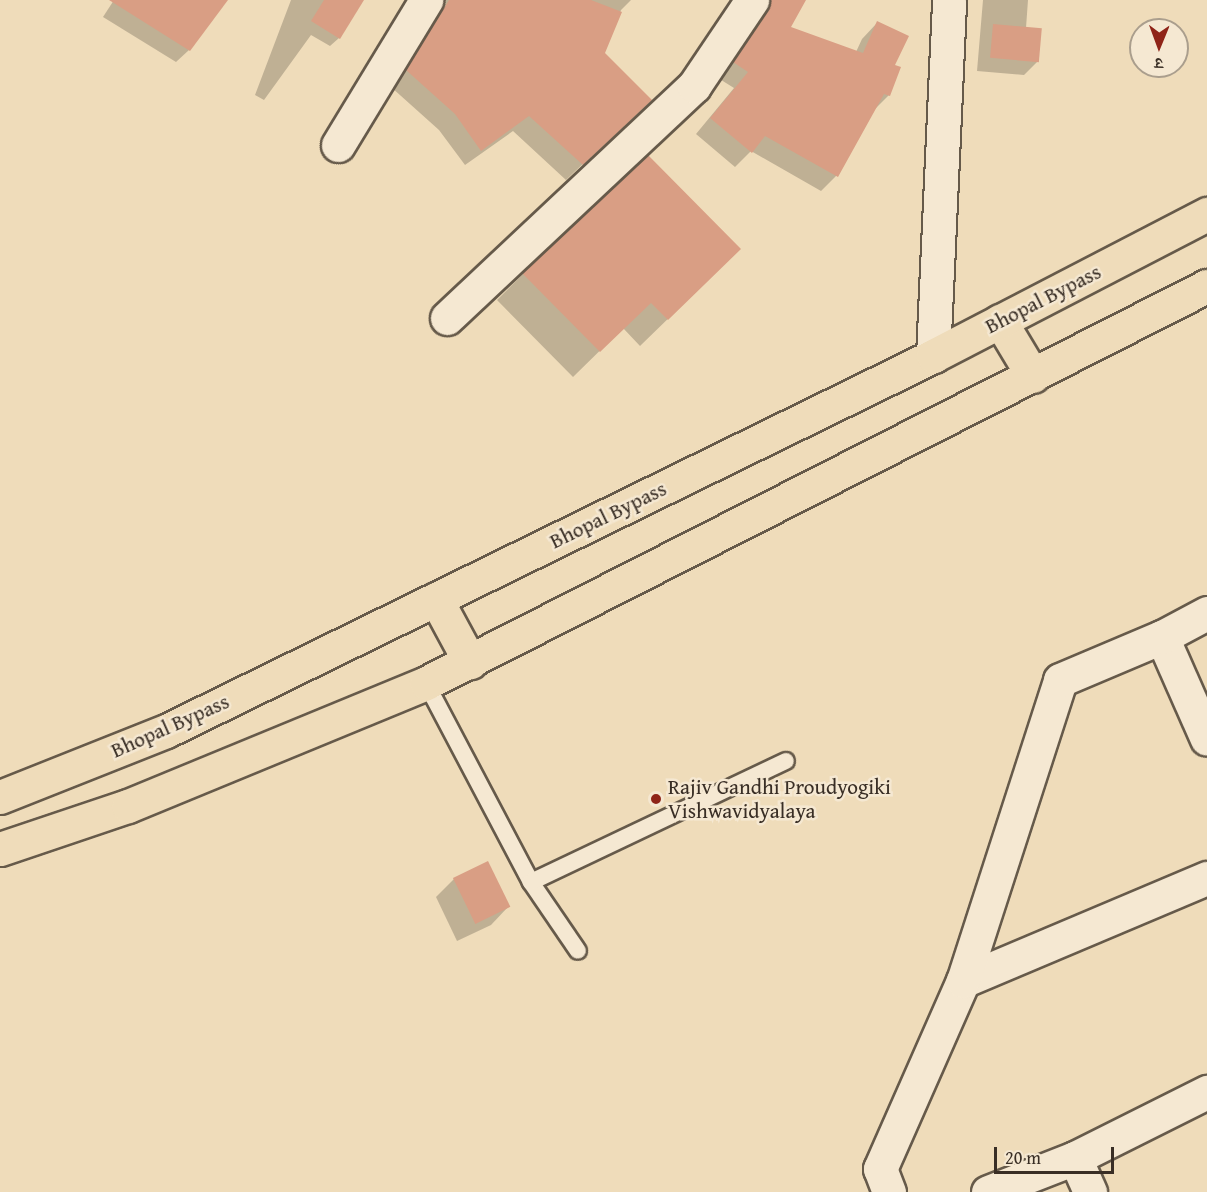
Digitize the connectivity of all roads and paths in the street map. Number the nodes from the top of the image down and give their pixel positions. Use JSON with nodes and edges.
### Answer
{"nodes":[{"id":1,"x":426,"y":0,"type":"edge"},
{"id":2,"x":752,"y":0,"type":"edge"},
{"id":3,"x":949,"y":0,"type":"edge"},
{"id":4,"x":338,"y":146,"type":"dead end"},
{"id":5,"x":1207,"y":214,"type":"edge"},
{"id":6,"x":1206,"y":288,"type":"edge"},
{"id":7,"x":447,"y":318,"type":"dead end"},
{"id":8,"x":1000,"y":321,"type":"junction"},
{"id":9,"x":933,"y":356,"type":"junction"},
{"id":10,"x":1033,"y":376,"type":"junction"},
{"id":11,"x":436,"y":598,"type":"junction"},
{"id":12,"x":1207,"y":613,"type":"edge"},
{"id":13,"x":1162,"y":637,"type":"junction"},
{"id":14,"x":470,"y":662,"type":"junction"},
{"id":15,"x":426,"y":683,"type":"junction"},
{"id":16,"x":1207,"y":739,"type":"edge"},
{"id":17,"x":786,"y":761,"type":"dead end"},
{"id":18,"x":0,"y":797,"type":"edge"},
{"id":19,"x":0,"y":849,"type":"edge"},
{"id":20,"x":1207,"y":878,"type":"edge"},
{"id":21,"x":531,"y":882,"type":"junction"},
{"id":22,"x":578,"y":951,"type":"dead end"},
{"id":23,"x":963,"y":981,"type":"junction"},
{"id":24,"x":1207,"y":1092,"type":"edge"},
{"id":25,"x":1075,"y":1158,"type":"junction"},
{"id":26,"x":889,"y":1192,"type":"edge"},
{"id":27,"x":988,"y":1192,"type":"edge"},
{"id":28,"x":1090,"y":1192,"type":"edge"}],
"edges":[{"from":1,"to":4,"type":"street"},
{"from":2,"to":7,"type":"street"},
{"from":3,"to":9,"type":"street"},
{"from":5,"to":8,"type":"main road","name":"Bhopal Bypass"},
{"from":6,"to":10,"type":"main road"},
{"from":8,"to":9,"type":"main road","name":"Bhopal Bypass"},
{"from":8,"to":10,"type":"main road"},
{"from":9,"to":11,"type":"main road","name":"Bhopal Bypass"},
{"from":10,"to":14,"type":"main road"},
{"from":11,"to":14,"type":"main road"},
{"from":11,"to":18,"type":"main road","name":"Bhopal Bypass"},
{"from":12,"to":13,"type":"street"},
{"from":13,"to":16,"type":"street"},
{"from":13,"to":23,"type":"street"},
{"from":14,"to":15,"type":"main road"},
{"from":15,"to":19,"type":"main road"},
{"from":15,"to":21,"type":"lane"},
{"from":17,"to":21,"type":"lane"},
{"from":20,"to":23,"type":"street"},
{"from":21,"to":22,"type":"lane"},
{"from":23,"to":26,"type":"street"},
{"from":24,"to":25,"type":"street"},
{"from":25,"to":27,"type":"street"},
{"from":25,"to":28,"type":"street"}]}
